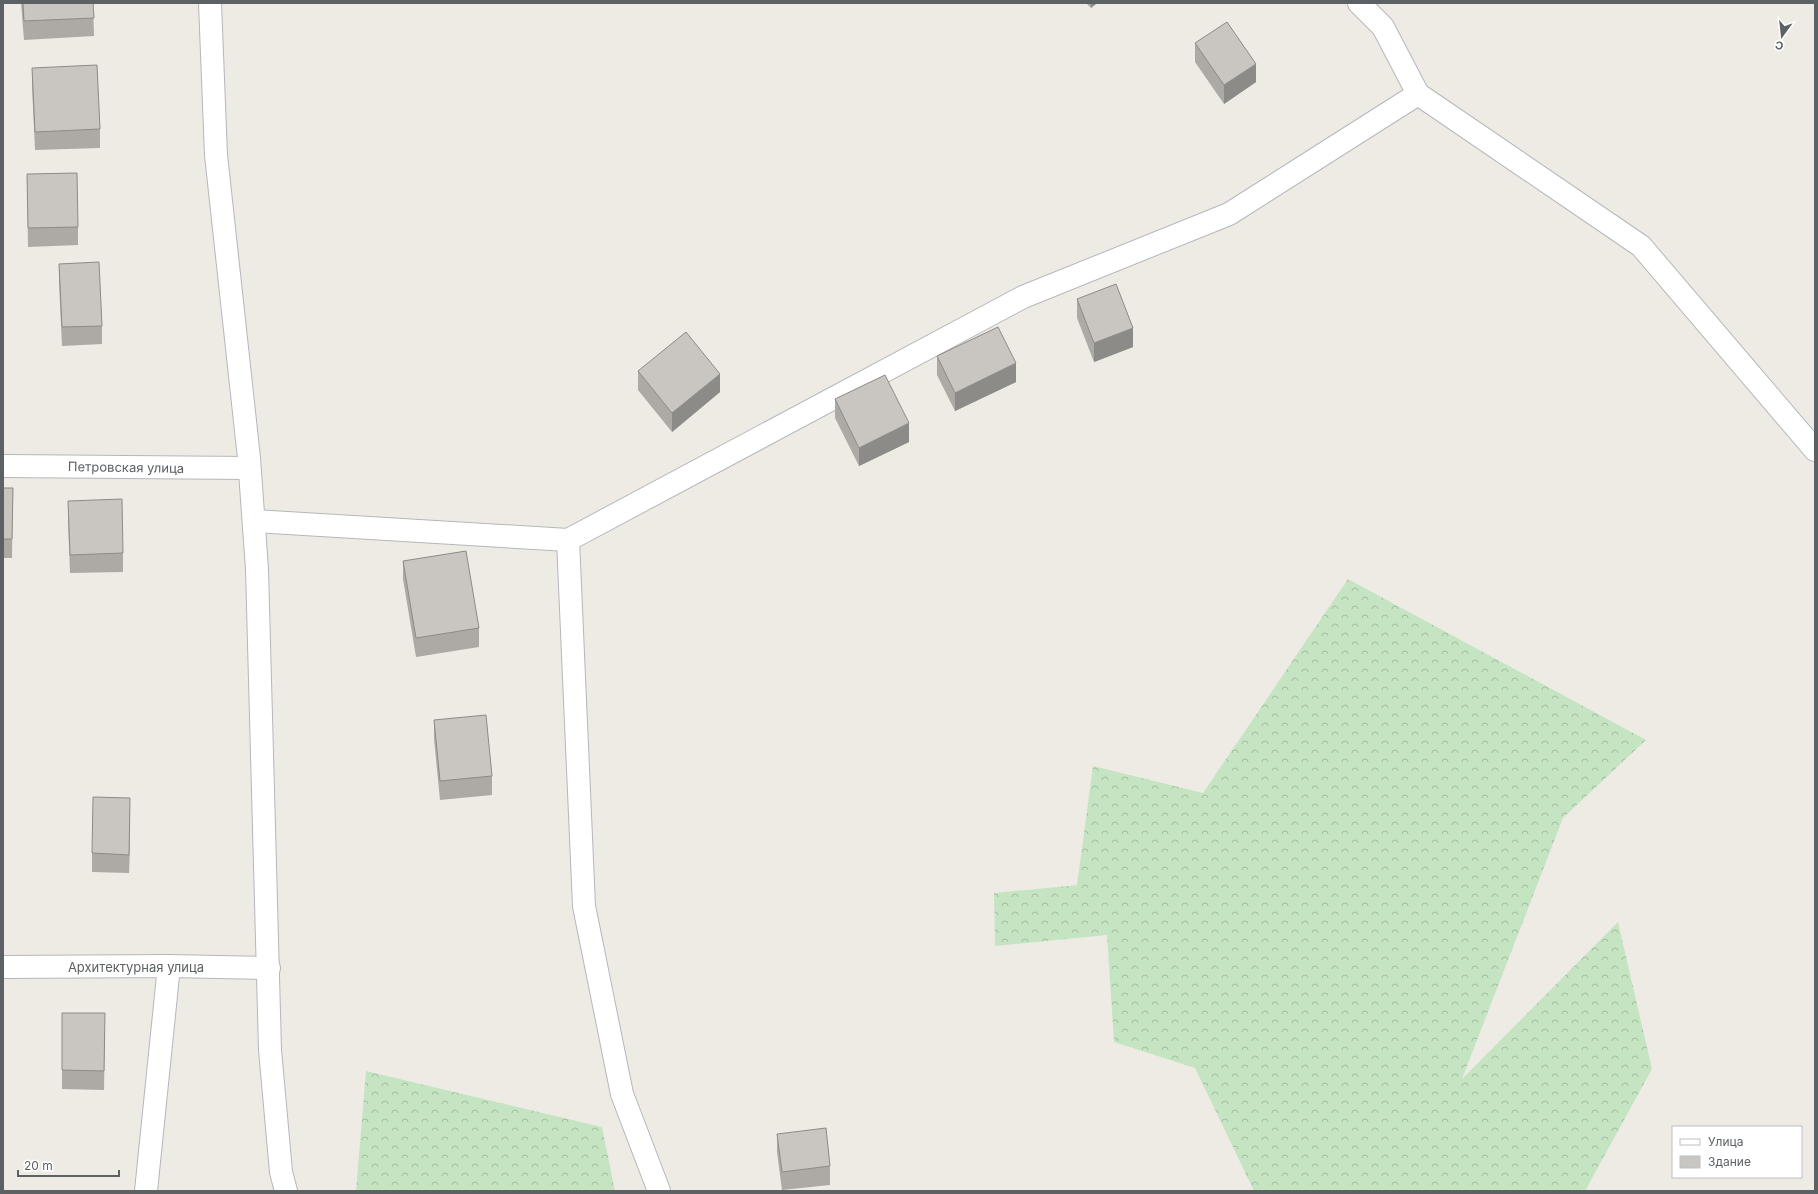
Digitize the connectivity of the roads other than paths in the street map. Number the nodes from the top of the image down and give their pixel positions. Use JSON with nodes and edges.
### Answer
{"nodes":[{"id":1,"x":210,"y":3,"type":"edge"},
{"id":2,"x":1359,"y":3,"type":"edge"},
{"id":3,"x":1418,"y":94,"type":"junction"},
{"id":4,"x":1815,"y":450,"type":"edge"},
{"id":5,"x":3,"y":466,"type":"edge"},
{"id":6,"x":249,"y":468,"type":"junction"},
{"id":7,"x":254,"y":521,"type":"junction"},
{"id":8,"x":568,"y":540,"type":"junction"},
{"id":9,"x":169,"y":966,"type":"junction"},
{"id":10,"x":3,"y":967,"type":"edge"},
{"id":11,"x":269,"y":968,"type":"junction"},
{"id":12,"x":146,"y":1191,"type":"edge"},
{"id":13,"x":286,"y":1191,"type":"edge"},
{"id":14,"x":659,"y":1191,"type":"edge"}],
"edges":[{"from":1,"to":6,"type":"street"},
{"from":2,"to":3,"type":"street"},
{"from":3,"to":4,"type":"street"},
{"from":3,"to":8,"type":"street"},
{"from":5,"to":6,"type":"street","name":"Петровская улица"},
{"from":6,"to":7,"type":"street"},
{"from":7,"to":8,"type":"street"},
{"from":7,"to":11,"type":"street"},
{"from":8,"to":14,"type":"street"},
{"from":9,"to":10,"type":"street","name":"Архитектурная улица"},
{"from":9,"to":11,"type":"street","name":"Архитектурная улица"},
{"from":9,"to":12,"type":"street"},
{"from":11,"to":13,"type":"street"}]}
